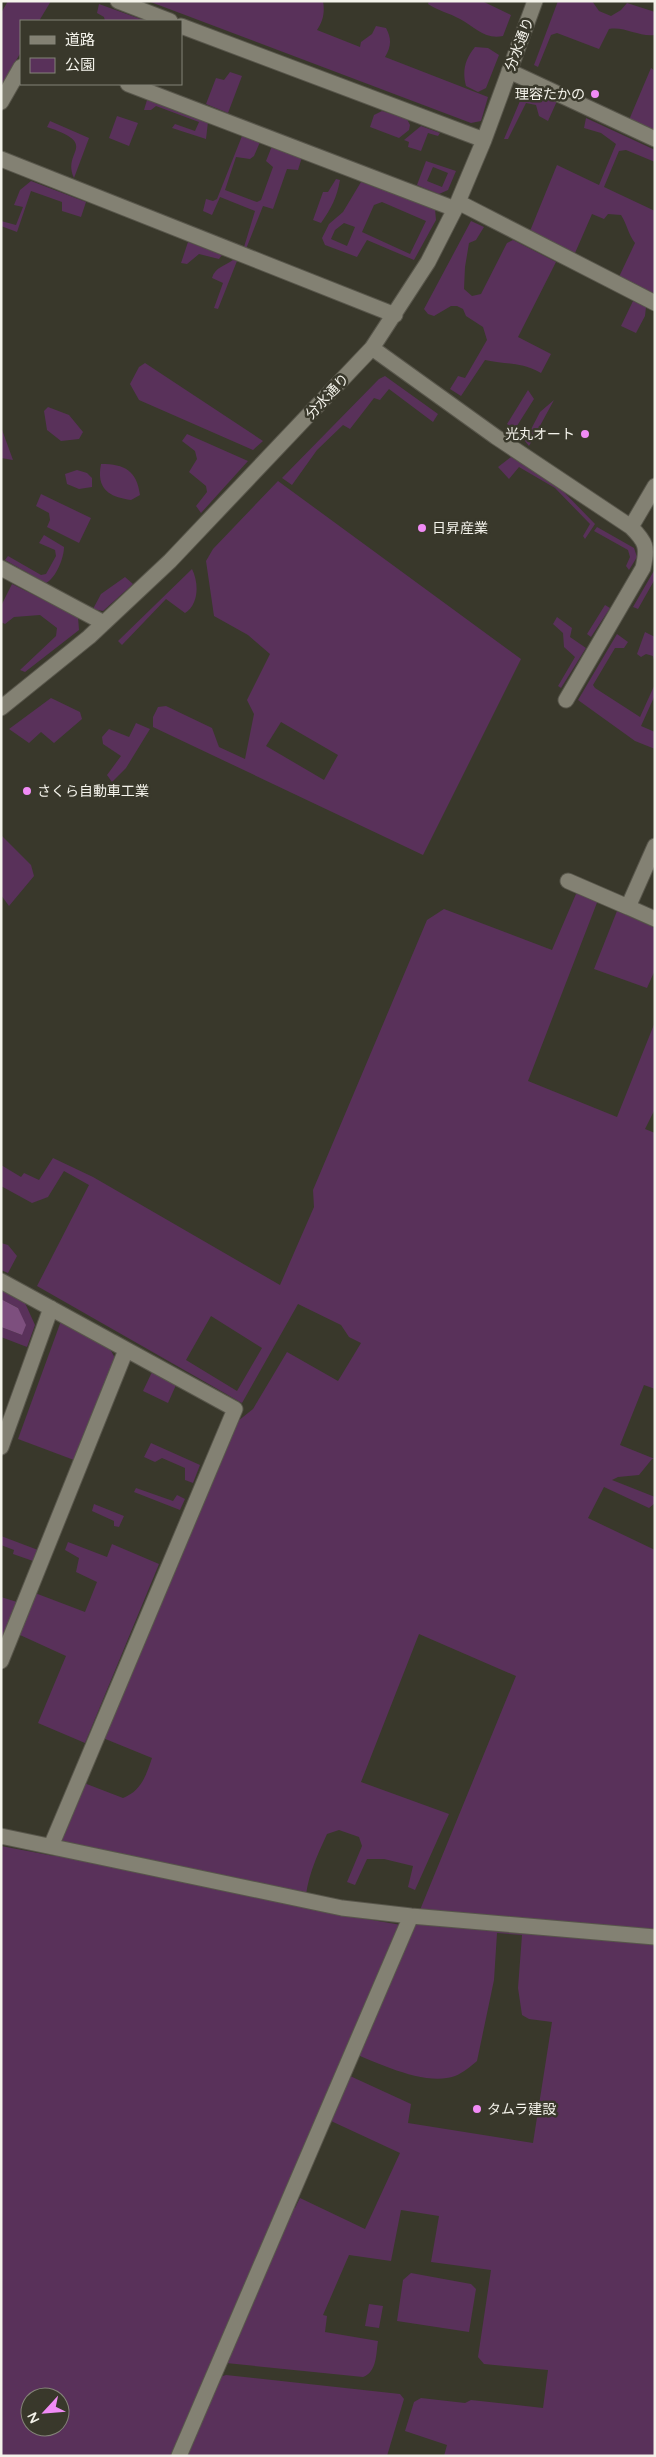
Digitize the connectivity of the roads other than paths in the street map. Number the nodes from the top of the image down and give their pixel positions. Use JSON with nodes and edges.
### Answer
{"nodes":[{"id":1,"x":118,"y":1,"type":"edge"},
{"id":2,"x":535,"y":1,"type":"edge"},
{"id":3,"x":167,"y":20,"type":"edge"},
{"id":4,"x":182,"y":26,"type":"edge"},
{"id":5,"x":20,"y":69,"type":"edge"},
{"id":6,"x":509,"y":71,"type":"junction"},
{"id":7,"x":131,"y":85,"type":"edge"},
{"id":8,"x":1,"y":102,"type":"edge"},
{"id":9,"x":655,"y":139,"type":"edge"},
{"id":10,"x":484,"y":140,"type":"junction"},
{"id":11,"x":1,"y":159,"type":"edge"},
{"id":12,"x":456,"y":206,"type":"junction"},
{"id":13,"x":655,"y":303,"type":"edge"},
{"id":14,"x":395,"y":315,"type":"junction"},
{"id":15,"x":372,"y":348,"type":"junction"},
{"id":16,"x":655,"y":486,"type":"edge"},
{"id":17,"x":631,"y":527,"type":"junction"},
{"id":18,"x":1,"y":568,"type":"edge"},
{"id":19,"x":104,"y":623,"type":"junction"},
{"id":20,"x":566,"y":700,"type":"dead end"},
{"id":21,"x":1,"y":708,"type":"edge"},
{"id":22,"x":655,"y":846,"type":"edge"},
{"id":23,"x":568,"y":881,"type":"dead end"},
{"id":24,"x":628,"y":907,"type":"junction"},
{"id":25,"x":655,"y":919,"type":"edge"},
{"id":26,"x":1,"y":1281,"type":"edge"},
{"id":27,"x":51,"y":1308,"type":"junction"},
{"id":28,"x":126,"y":1350,"type":"junction"},
{"id":29,"x":1,"y":1448,"type":"edge"},
{"id":30,"x":1,"y":1662,"type":"edge"},
{"id":31,"x":1,"y":1836,"type":"edge"},
{"id":32,"x":51,"y":1846,"type":"junction"},
{"id":33,"x":411,"y":1916,"type":"junction"},
{"id":34,"x":655,"y":1937,"type":"edge"},
{"id":35,"x":179,"y":2456,"type":"edge"}],
"edges":[{"from":1,"to":3,"type":"street"},
{"from":2,"to":6,"type":"street","name":"分水通り"},
{"from":4,"to":10,"type":"street"},
{"from":5,"to":8,"type":"street"},
{"from":6,"to":9,"type":"street"},
{"from":6,"to":10,"type":"street","name":"分水通り"},
{"from":7,"to":12,"type":"street"},
{"from":10,"to":12,"type":"street","name":"分水通り"},
{"from":11,"to":14,"type":"street"},
{"from":12,"to":13,"type":"street"},
{"from":12,"to":14,"type":"street","name":"分水通り"},
{"from":14,"to":15,"type":"street","name":"分水通り"},
{"from":15,"to":17,"type":"street"},
{"from":15,"to":19,"type":"street","name":"分水通り"},
{"from":16,"to":17,"type":"street"},
{"from":17,"to":20,"type":"street"},
{"from":18,"to":19,"type":"street"},
{"from":19,"to":21,"type":"street","name":"分水通り"},
{"from":22,"to":24,"type":"street"},
{"from":23,"to":24,"type":"street"},
{"from":24,"to":25,"type":"street"},
{"from":26,"to":27,"type":"street"},
{"from":27,"to":28,"type":"street"},
{"from":27,"to":29,"type":"street"},
{"from":28,"to":30,"type":"street"},
{"from":28,"to":32,"type":"street"},
{"from":31,"to":32,"type":"street"},
{"from":32,"to":33,"type":"street"},
{"from":33,"to":34,"type":"street"},
{"from":33,"to":35,"type":"street"}]}
